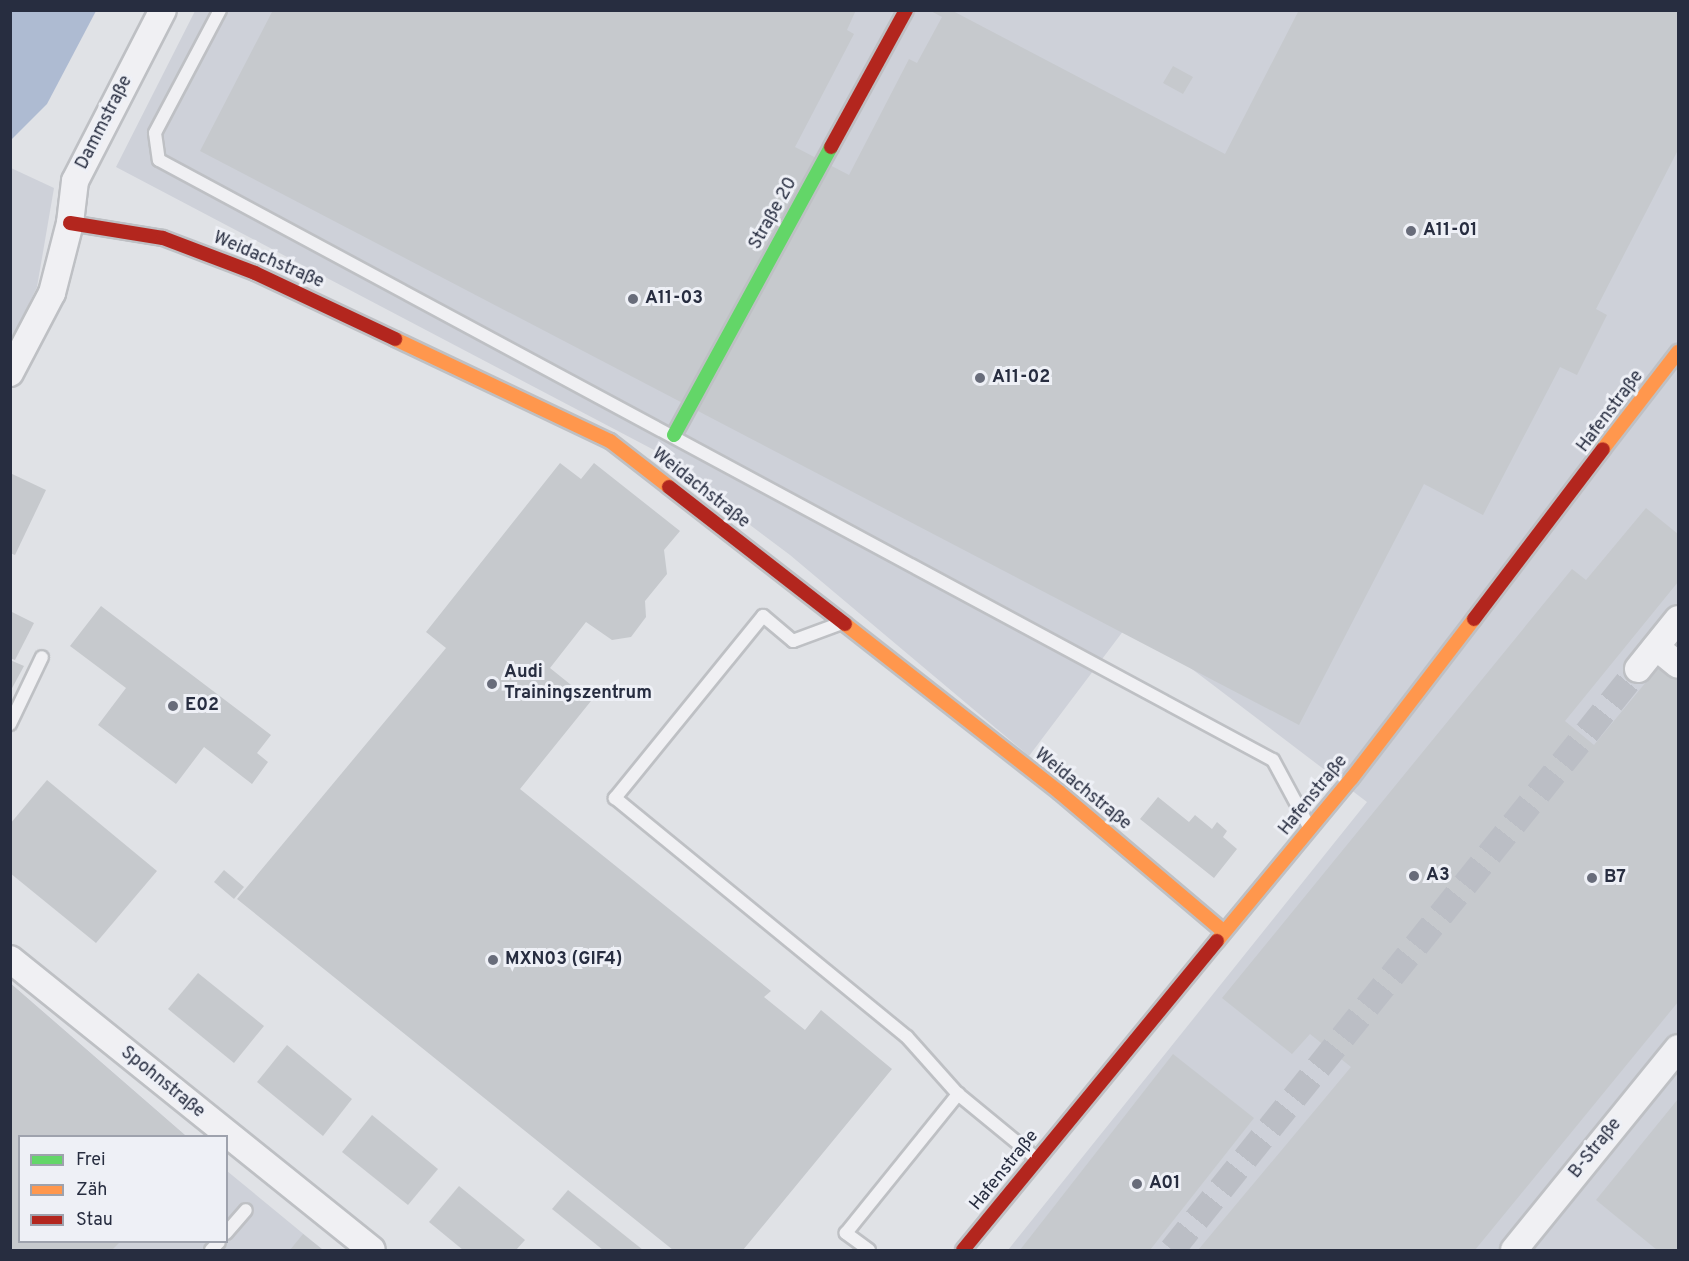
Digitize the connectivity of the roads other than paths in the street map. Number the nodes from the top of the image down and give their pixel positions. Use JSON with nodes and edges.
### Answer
{"nodes":[{"id":1,"x":163,"y":10,"type":"edge"},
{"id":2,"x":220,"y":10,"type":"edge"},
{"id":3,"x":906,"y":10,"type":"edge"},
{"id":4,"x":70,"y":223,"type":"junction"},
{"id":5,"x":1678,"y":352,"type":"edge"},
{"id":6,"x":10,"y":374,"type":"edge"},
{"id":7,"x":674,"y":435,"type":"junction"},
{"id":8,"x":1678,"y":619,"type":"edge"},
{"id":9,"x":843,"y":623,"type":"junction"},
{"id":10,"x":1656,"y":647,"type":"junction"},
{"id":11,"x":42,"y":657,"type":"dead end"},
{"id":12,"x":1678,"y":665,"type":"edge"},
{"id":13,"x":1638,"y":669,"type":"tunnel mouth"},
{"id":14,"x":10,"y":724,"type":"edge"},
{"id":15,"x":1310,"y":829,"type":"junction"},
{"id":16,"x":1224,"y":932,"type":"junction"},
{"id":17,"x":10,"y":959,"type":"edge"},
{"id":18,"x":1678,"y":1048,"type":"edge"},
{"id":19,"x":958,"y":1094,"type":"junction"},
{"id":20,"x":1037,"y":1159,"type":"junction"},
{"id":21,"x":246,"y":1210,"type":"dead end"},
{"id":22,"x":228,"y":1231,"type":"edge"},
{"id":23,"x":372,"y":1251,"type":"edge"},
{"id":24,"x":869,"y":1251,"type":"edge"},
{"id":25,"x":963,"y":1251,"type":"edge"},
{"id":26,"x":1514,"y":1251,"type":"edge"}],
"edges":[{"from":1,"to":4,"type":"street","name":"Dammstraße"},
{"from":2,"to":7,"type":"lane"},
{"from":3,"to":7,"type":"street","name":"Straße 20"},
{"from":4,"to":6,"type":"street","name":"Dammstraße"},
{"from":4,"to":9,"type":"street","name":"Weidachstraße"},
{"from":5,"to":15,"type":"street","name":"Hafenstraße"},
{"from":7,"to":15,"type":"lane"},
{"from":8,"to":10,"type":"street"},
{"from":9,"to":16,"type":"street","name":"Weidachstraße"},
{"from":9,"to":19,"type":"lane"},
{"from":10,"to":12,"type":"street"},
{"from":10,"to":13,"type":"street"},
{"from":11,"to":14,"type":"lane"},
{"from":15,"to":16,"type":"street","name":"Hafenstraße"},
{"from":16,"to":20,"type":"street","name":"Hafenstraße"},
{"from":17,"to":23,"type":"street","name":"Spohnstraße"},
{"from":18,"to":26,"type":"street","name":"B-Straße"},
{"from":19,"to":20,"type":"lane"},
{"from":19,"to":24,"type":"lane"},
{"from":20,"to":25,"type":"street","name":"Hafenstraße"},
{"from":21,"to":22,"type":"lane"}]}
